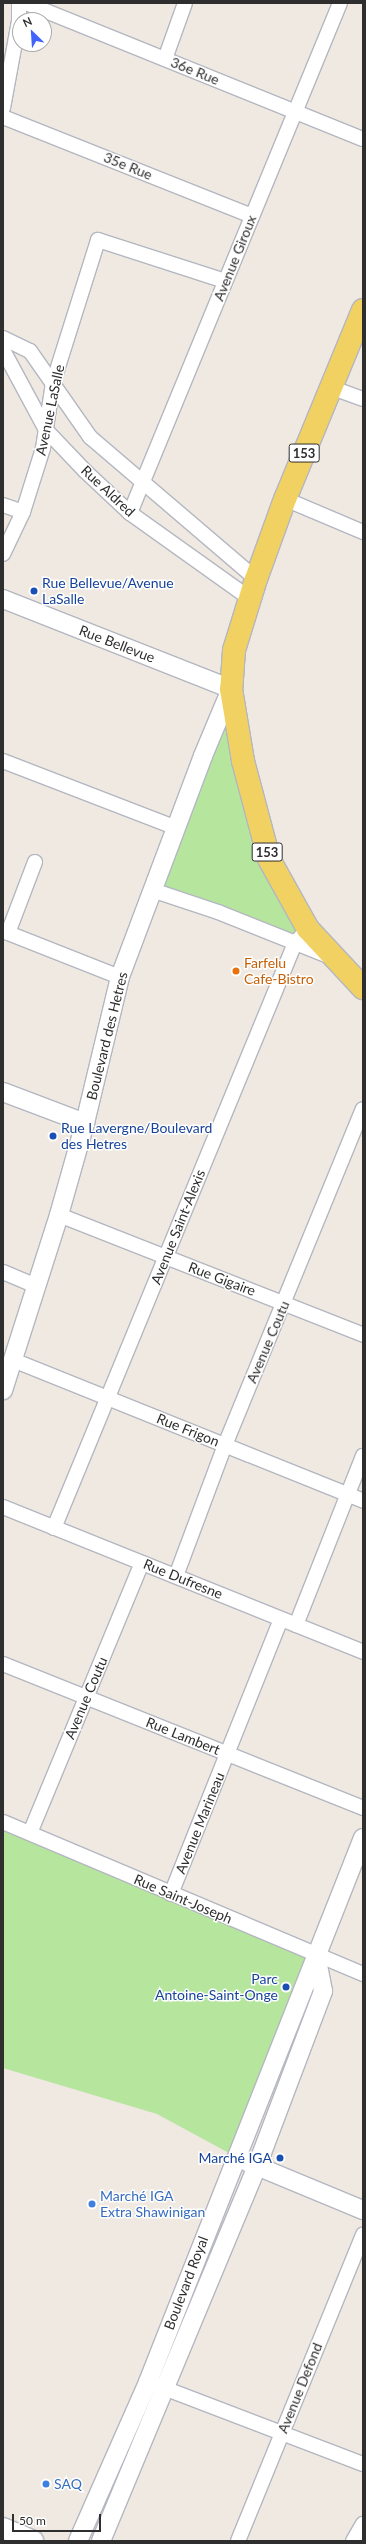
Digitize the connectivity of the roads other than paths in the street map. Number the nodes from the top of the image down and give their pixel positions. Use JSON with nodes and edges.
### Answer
{"nodes":[{"id":1,"x":19,"y":3,"type":"edge"},
{"id":2,"x":26,"y":3,"type":"edge"},
{"id":3,"x":185,"y":3,"type":"edge"},
{"id":4,"x":340,"y":3,"type":"edge"},
{"id":5,"x":165,"y":59,"type":"junction"},
{"id":6,"x":3,"y":108,"type":"edge"},
{"id":7,"x":295,"y":112,"type":"junction"},
{"id":8,"x":3,"y":117,"type":"edge"},
{"id":9,"x":363,"y":139,"type":"edge"},
{"id":10,"x":252,"y":216,"type":"junction"},
{"id":11,"x":225,"y":281,"type":"junction"},
{"id":12,"x":363,"y":310,"type":"edge"},
{"id":13,"x":3,"y":338,"type":"edge"},
{"id":14,"x":3,"y":350,"type":"edge"},
{"id":15,"x":52,"y":383,"type":"junction"},
{"id":16,"x":330,"y":387,"type":"junction"},
{"id":17,"x":363,"y":399,"type":"edge"},
{"id":18,"x":46,"y":430,"type":"junction"},
{"id":19,"x":142,"y":484,"type":"junction"},
{"id":20,"x":285,"y":499,"type":"junction"},
{"id":21,"x":3,"y":505,"type":"edge"},
{"id":22,"x":23,"y":512,"type":"junction"},
{"id":23,"x":130,"y":513,"type":"junction"},
{"id":24,"x":363,"y":532,"type":"edge"},
{"id":25,"x":3,"y":554,"type":"edge"},
{"id":26,"x":252,"y":588,"type":"junction"},
{"id":27,"x":3,"y":599,"type":"edge"},
{"id":28,"x":231,"y":689,"type":"junction"},
{"id":29,"x":3,"y":761,"type":"edge"},
{"id":30,"x":177,"y":828,"type":"junction"},
{"id":31,"x":35,"y":862,"type":"dead end"},
{"id":32,"x":152,"y":890,"type":"junction"},
{"id":33,"x":5,"y":932,"type":"edge"},
{"id":34,"x":302,"y":936,"type":"junction"},
{"id":35,"x":120,"y":977,"type":"junction"},
{"id":36,"x":363,"y":988,"type":"edge"},
{"id":37,"x":3,"y":1092,"type":"edge"},
{"id":38,"x":363,"y":1109,"type":"edge"},
{"id":39,"x":85,"y":1123,"type":"junction"},
{"id":40,"x":59,"y":1215,"type":"junction"},
{"id":41,"x":166,"y":1257,"type":"junction"},
{"id":42,"x":3,"y":1272,"type":"edge"},
{"id":43,"x":36,"y":1286,"type":"junction"},
{"id":44,"x":284,"y":1304,"type":"junction"},
{"id":45,"x":363,"y":1335,"type":"edge"},
{"id":46,"x":13,"y":1360,"type":"junction"},
{"id":47,"x":3,"y":1390,"type":"edge"},
{"id":48,"x":108,"y":1398,"type":"junction"},
{"id":49,"x":225,"y":1445,"type":"junction"},
{"id":50,"x":363,"y":1456,"type":"edge"},
{"id":51,"x":348,"y":1495,"type":"junction"},
{"id":52,"x":363,"y":1501,"type":"edge"},
{"id":53,"x":3,"y":1507,"type":"edge"},
{"id":54,"x":54,"y":1528,"type":"junction"},
{"id":55,"x":142,"y":1563,"type":"junction"},
{"id":56,"x":176,"y":1576,"type":"junction"},
{"id":57,"x":282,"y":1619,"type":"junction"},
{"id":58,"x":296,"y":1625,"type":"junction"},
{"id":59,"x":363,"y":1652,"type":"edge"},
{"id":60,"x":3,"y":1664,"type":"edge"},
{"id":61,"x":86,"y":1697,"type":"junction"},
{"id":62,"x":227,"y":1754,"type":"junction"},
{"id":63,"x":363,"y":1808,"type":"edge"},
{"id":64,"x":3,"y":1822,"type":"edge"},
{"id":65,"x":30,"y":1833,"type":"junction"},
{"id":66,"x":363,"y":1838,"type":"edge"},
{"id":67,"x":171,"y":1894,"type":"junction"},
{"id":68,"x":316,"y":1956,"type":"junction"},
{"id":69,"x":363,"y":1974,"type":"edge"},
{"id":70,"x":236,"y":2157,"type":"junction"},
{"id":71,"x":257,"y":2166,"type":"junction"},
{"id":72,"x":363,"y":2210,"type":"edge"},
{"id":73,"x":363,"y":2235,"type":"edge"},
{"id":74,"x":148,"y":2382,"type":"junction"},
{"id":75,"x":164,"y":2388,"type":"junction"},
{"id":76,"x":282,"y":2433,"type":"junction"},
{"id":77,"x":363,"y":2464,"type":"edge"},
{"id":78,"x":363,"y":2524,"type":"edge"},
{"id":79,"x":3,"y":2528,"type":"edge"},
{"id":80,"x":33,"y":2541,"type":"edge"},
{"id":81,"x":78,"y":2541,"type":"edge"},
{"id":82,"x":101,"y":2541,"type":"edge"},
{"id":83,"x":238,"y":2541,"type":"edge"},
{"id":84,"x":353,"y":2541,"type":"edge"}],
"edges":[{"from":1,"to":6,"type":"street"},
{"from":2,"to":5,"type":"street","name":"36e Rue"},
{"from":3,"to":5,"type":"street"},
{"from":4,"to":7,"type":"street","name":"Avenue Giroux"},
{"from":5,"to":7,"type":"street","name":"36e Rue"},
{"from":7,"to":9,"type":"street","name":"36e Rue"},
{"from":7,"to":10,"type":"street","name":"Avenue Giroux"},
{"from":8,"to":10,"type":"street","name":"35e Rue"},
{"from":10,"to":11,"type":"street","name":"Avenue Giroux"},
{"from":11,"to":15,"type":"street","name":"Avenue LaSalle"},
{"from":11,"to":19,"type":"street","name":"Avenue Giroux"},
{"from":12,"to":16,"type":"main road","number":"153"},
{"from":13,"to":15,"type":"street","name":"Rue Aldred"},
{"from":14,"to":18,"type":"street","name":"Rue Aldred"},
{"from":15,"to":18,"type":"street","name":"Avenue LaSalle"},
{"from":15,"to":19,"type":"street","name":"Rue Aldred"},
{"from":16,"to":17,"type":"street"},
{"from":16,"to":20,"type":"main road","number":"153"},
{"from":18,"to":22,"type":"street","name":"Avenue LaSalle"},
{"from":18,"to":23,"type":"street","name":"Rue Aldred"},
{"from":19,"to":23,"type":"street","name":"Avenue Giroux"},
{"from":19,"to":26,"type":"street","name":"Rue Aldred"},
{"from":20,"to":24,"type":"street"},
{"from":20,"to":26,"type":"main road","number":"153"},
{"from":21,"to":22,"type":"street"},
{"from":22,"to":25,"type":"street","name":"Avenue LaSalle"},
{"from":23,"to":26,"type":"street","name":"Rue Aldred"},
{"from":26,"to":28,"type":"main road","number":"153"},
{"from":27,"to":28,"type":"street","name":"Rue Bellevue"},
{"from":28,"to":30,"type":"street","name":"Boulevard des Hetres"},
{"from":28,"to":34,"type":"main road","number":"153"},
{"from":29,"to":30,"type":"street"},
{"from":30,"to":32,"type":"street","name":"Boulevard des Hetres"},
{"from":31,"to":33,"type":"street"},
{"from":32,"to":34,"type":"street"},
{"from":32,"to":35,"type":"street","name":"Boulevard des Hetres"},
{"from":33,"to":35,"type":"street"},
{"from":34,"to":36,"type":"main road","number":"153"},
{"from":34,"to":41,"type":"street","name":"Avenue Saint-Alexis"},
{"from":35,"to":39,"type":"street","name":"Boulevard des Hetres"},
{"from":37,"to":39,"type":"street"},
{"from":38,"to":44,"type":"street","name":"Avenue Coutu"},
{"from":39,"to":40,"type":"street","name":"Boulevard des Hetres"},
{"from":40,"to":41,"type":"street","name":"Rue Gigaire"},
{"from":40,"to":43,"type":"street","name":"Boulevard des Hetres"},
{"from":41,"to":44,"type":"street","name":"Rue Gigaire"},
{"from":41,"to":48,"type":"street","name":"Avenue Saint-Alexis"},
{"from":42,"to":43,"type":"street"},
{"from":43,"to":46,"type":"street","name":"Boulevard des Hetres"},
{"from":44,"to":45,"type":"street","name":"Rue Gigaire"},
{"from":44,"to":49,"type":"street","name":"Avenue Coutu"},
{"from":46,"to":47,"type":"street","name":"Boulevard des Hetres"},
{"from":46,"to":48,"type":"street","name":"Rue Frigon"},
{"from":48,"to":49,"type":"street","name":"Rue Frigon"},
{"from":48,"to":54,"type":"street","name":"Avenue Saint-Alexis"},
{"from":49,"to":51,"type":"street","name":"Rue Frigon"},
{"from":49,"to":56,"type":"street","name":"Avenue Coutu"},
{"from":50,"to":51,"type":"street"},
{"from":51,"to":52,"type":"street","name":"Rue Frigon"},
{"from":51,"to":58,"type":"street"},
{"from":53,"to":54,"type":"street","name":"Rue Dufresne"},
{"from":54,"to":55,"type":"street","name":"Rue Dufresne"},
{"from":55,"to":56,"type":"street","name":"Rue Dufresne"},
{"from":55,"to":61,"type":"street","name":"Avenue Coutu"},
{"from":56,"to":57,"type":"street","name":"Rue Dufresne"},
{"from":57,"to":58,"type":"street","name":"Rue Dufresne"},
{"from":57,"to":62,"type":"street","name":"Avenue Marineau"},
{"from":58,"to":59,"type":"street","name":"Rue Dufresne"},
{"from":60,"to":61,"type":"street","name":"Rue Lambert"},
{"from":61,"to":62,"type":"street","name":"Rue Lambert"},
{"from":61,"to":65,"type":"street","name":"Avenue Coutu"},
{"from":62,"to":63,"type":"street","name":"Rue Lambert"},
{"from":62,"to":67,"type":"street","name":"Avenue Marineau"},
{"from":64,"to":65,"type":"street","name":"Rue Saint-Joseph"},
{"from":65,"to":67,"type":"street","name":"Rue Saint-Joseph"},
{"from":66,"to":68,"type":"street","name":"Boulevard Royal"},
{"from":67,"to":68,"type":"street","name":"Rue Saint-Joseph"},
{"from":68,"to":69,"type":"street","name":"Rue Saint-Joseph"},
{"from":68,"to":70,"type":"street","name":"Boulevard Royal"},
{"from":68,"to":71,"type":"street","name":"Boulevard Royal"},
{"from":70,"to":71,"type":"street"},
{"from":70,"to":74,"type":"street","name":"Boulevard Royal"},
{"from":71,"to":72,"type":"street"},
{"from":71,"to":75,"type":"street","name":"Boulevard Royal"},
{"from":73,"to":76,"type":"street","name":"Avenue Defond"},
{"from":74,"to":75,"type":"street"},
{"from":74,"to":81,"type":"street","name":"Boulevard Royal"},
{"from":75,"to":76,"type":"street"},
{"from":75,"to":82,"type":"street","name":"Boulevard Royal"},
{"from":76,"to":77,"type":"street"},
{"from":76,"to":83,"type":"street","name":"Avenue Defond"},
{"from":78,"to":84,"type":"street"},
{"from":79,"to":80,"type":"main road"}]}
